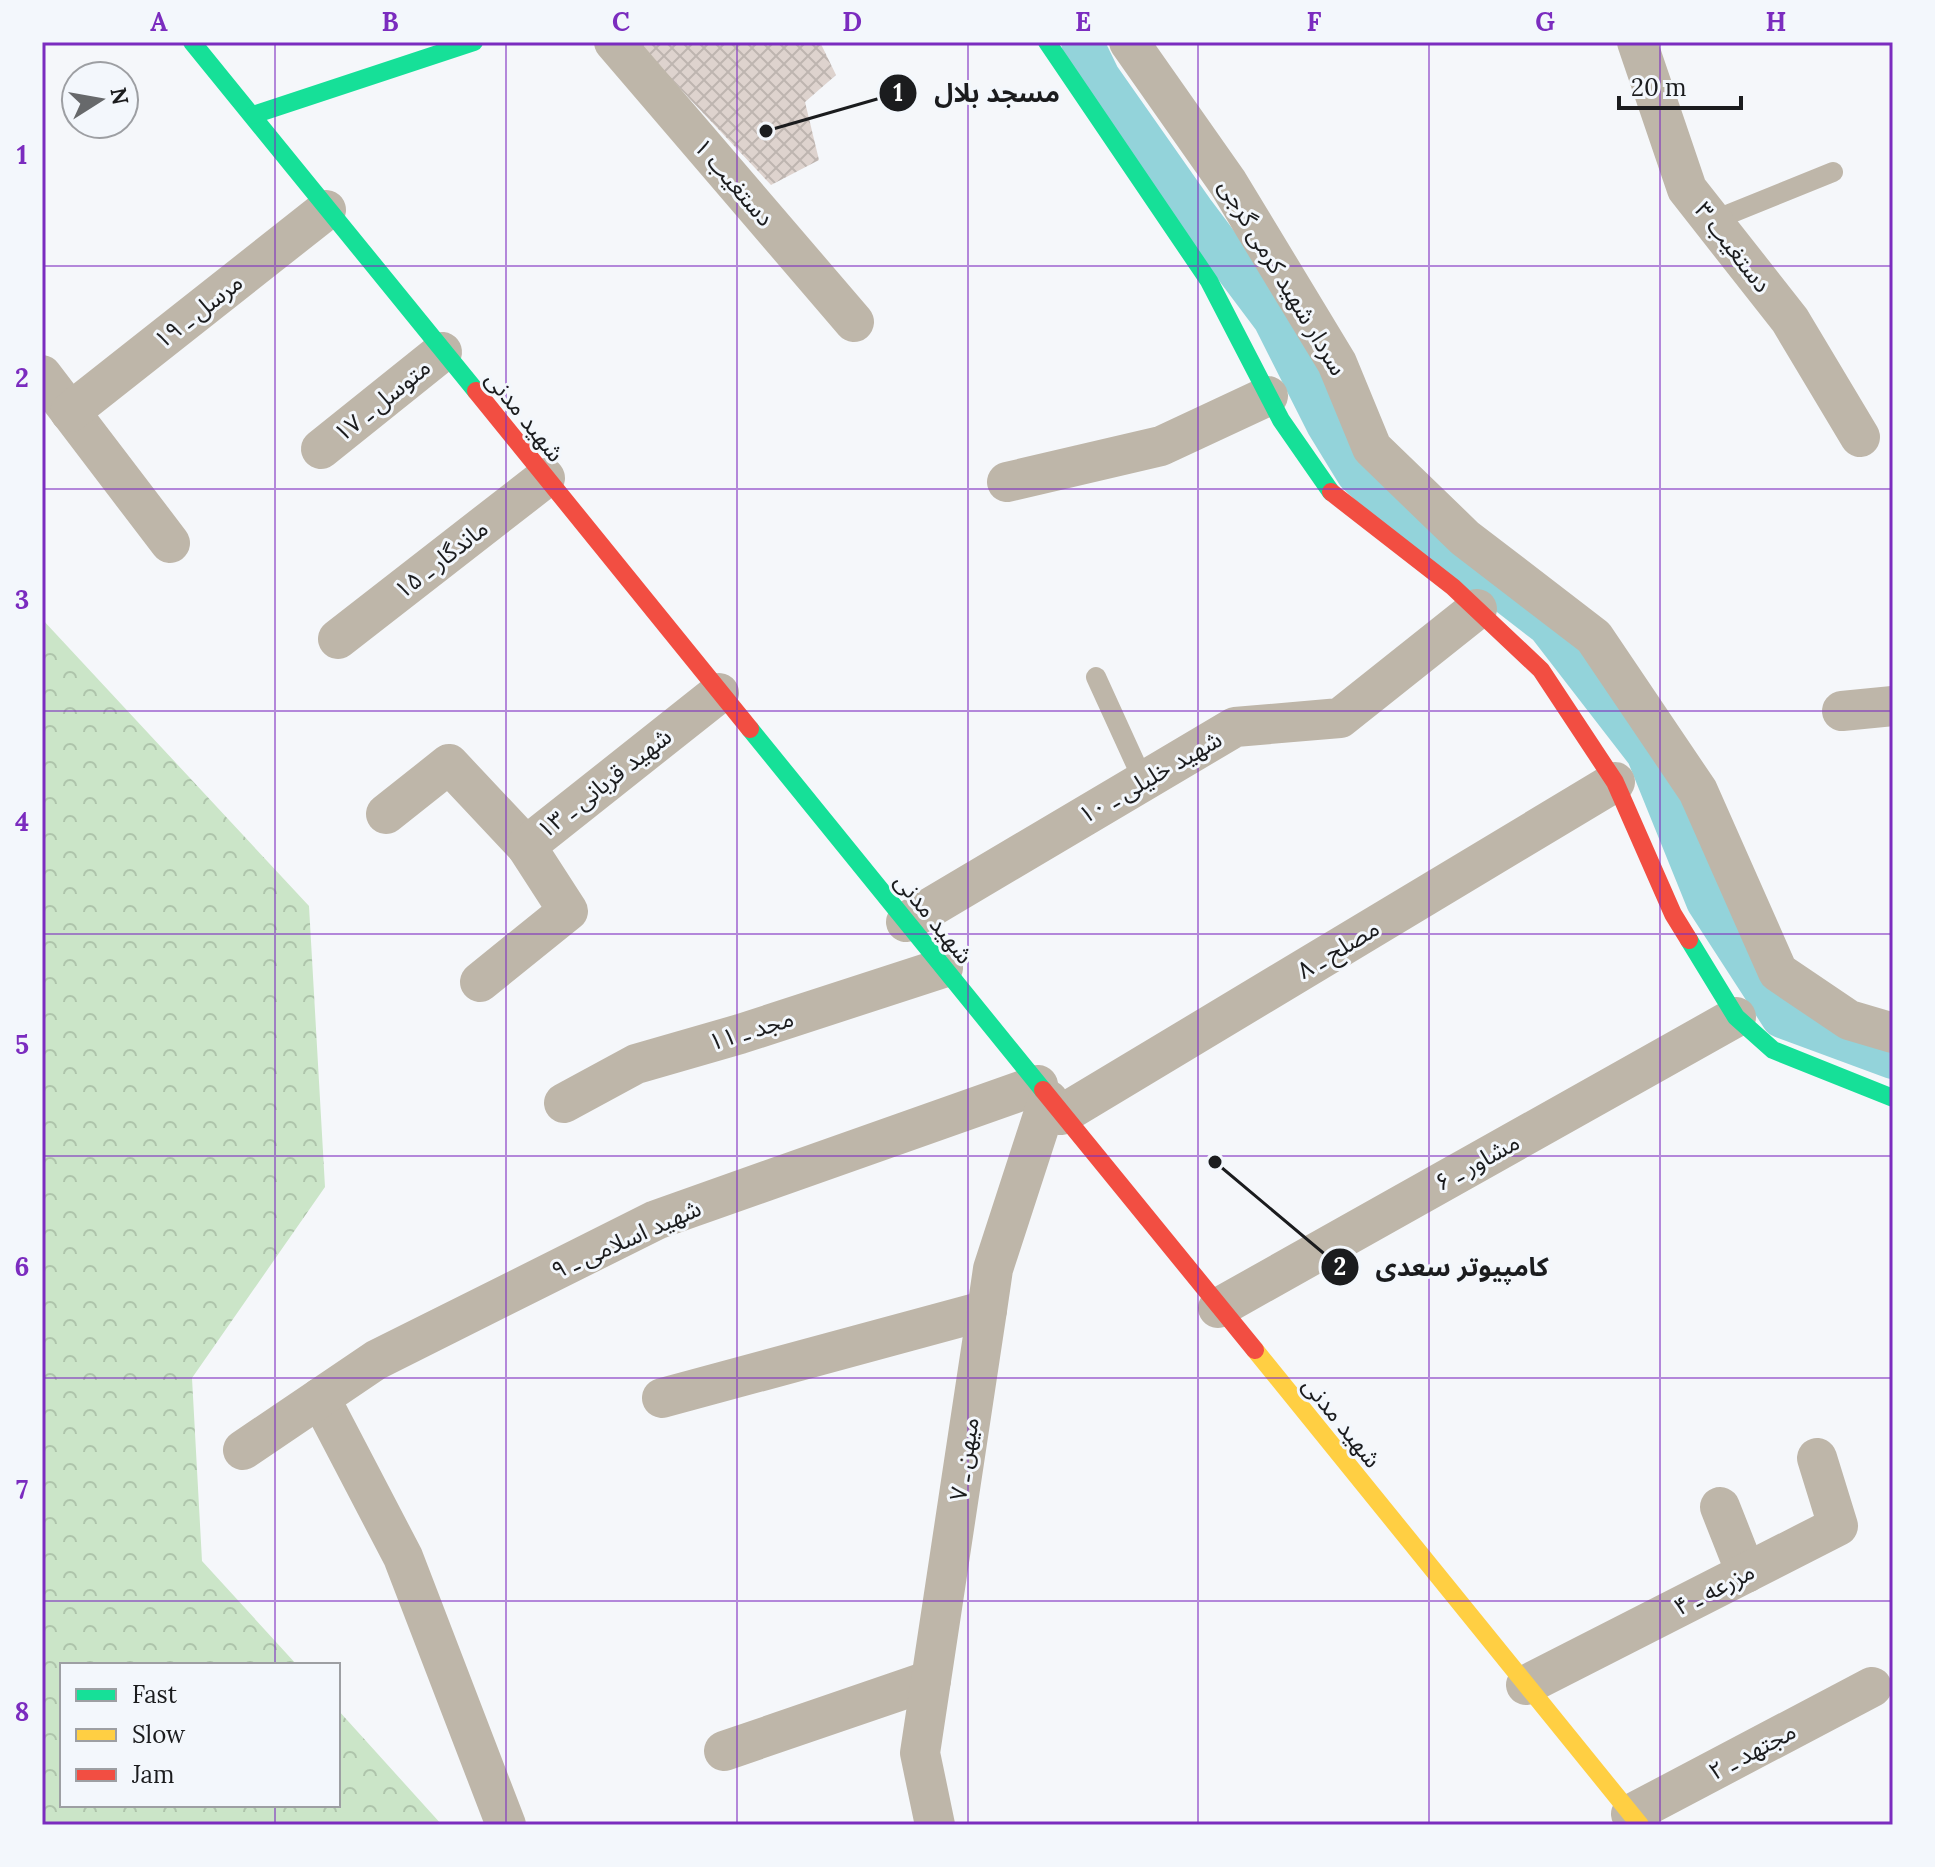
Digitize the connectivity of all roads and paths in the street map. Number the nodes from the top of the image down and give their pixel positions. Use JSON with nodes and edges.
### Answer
{"nodes":[{"id":1,"x":192,"y":42,"type":"edge"},
{"id":2,"x":474,"y":42,"type":"edge"},
{"id":3,"x":614,"y":42,"type":"edge"},
{"id":4,"x":1047,"y":42,"type":"edge"},
{"id":5,"x":1129,"y":42,"type":"edge"},
{"id":6,"x":1637,"y":42,"type":"edge"},
{"id":7,"x":253,"y":115,"type":"junction"},
{"id":8,"x":1833,"y":172,"type":"dead end"},
{"id":9,"x":326,"y":210,"type":"junction"},
{"id":10,"x":1712,"y":221,"type":"junction"},
{"id":11,"x":854,"y":322,"type":"dead end"},
{"id":12,"x":442,"y":352,"type":"junction"},
{"id":13,"x":42,"y":375,"type":"edge"},
{"id":14,"x":1268,"y":396,"type":"junction"},
{"id":15,"x":70,"y":412,"type":"junction"},
{"id":16,"x":1860,"y":437,"type":"dead end"},
{"id":17,"x":321,"y":449,"type":"dead end"},
{"id":18,"x":545,"y":478,"type":"junction"},
{"id":19,"x":1007,"y":482,"type":"dead end"},
{"id":20,"x":1422,"y":496,"type":"junction"},
{"id":21,"x":1392,"y":541,"type":"junction"},
{"id":22,"x":170,"y":543,"type":"dead end"},
{"id":23,"x":1477,"y":609,"type":"junction"},
{"id":24,"x":338,"y":639,"type":"dead end"},
{"id":25,"x":1096,"y":677,"type":"dead end"},
{"id":26,"x":719,"y":693,"type":"junction"},
{"id":27,"x":1893,"y":706,"type":"edge"},
{"id":28,"x":1842,"y":711,"type":"dead end"},
{"id":29,"x":1143,"y":780,"type":"junction"},
{"id":30,"x":1615,"y":782,"type":"junction"},
{"id":31,"x":386,"y":814,"type":"dead end"},
{"id":32,"x":526,"y":846,"type":"junction"},
{"id":33,"x":906,"y":922,"type":"junction"},
{"id":34,"x":943,"y":968,"type":"junction"},
{"id":35,"x":480,"y":982,"type":"dead end"},
{"id":36,"x":1736,"y":1017,"type":"junction"},
{"id":37,"x":1893,"y":1033,"type":"edge"},
{"id":38,"x":1893,"y":1098,"type":"edge"},
{"id":39,"x":1049,"y":1100,"type":"junction"},
{"id":40,"x":564,"y":1103,"type":"dead end"},
{"id":41,"x":1218,"y":1308,"type":"junction"},
{"id":42,"x":987,"y":1310,"type":"junction"},
{"id":43,"x":320,"y":1398,"type":"junction"},
{"id":44,"x":662,"y":1398,"type":"dead end"},
{"id":45,"x":243,"y":1450,"type":"dead end"},
{"id":46,"x":1817,"y":1458,"type":"dead end"},
{"id":47,"x":1720,"y":1507,"type":"dead end"},
{"id":48,"x":1746,"y":1573,"type":"junction"},
{"id":49,"x":931,"y":1680,"type":"junction"},
{"id":50,"x":1526,"y":1685,"type":"junction"},
{"id":51,"x":1872,"y":1687,"type":"dead end"},
{"id":52,"x":724,"y":1751,"type":"dead end"},
{"id":53,"x":1636,"y":1819,"type":"edge"},
{"id":54,"x":506,"y":1825,"type":"edge"},
{"id":55,"x":935,"y":1825,"type":"edge"}],
"edges":[{"from":1,"to":7,"type":"street","name":"شهید مدنی"},
{"from":2,"to":7,"type":"street"},
{"from":3,"to":11,"type":"street","name":"دستغیب ۱"},
{"from":4,"to":14,"type":"street"},
{"from":5,"to":20,"type":"street","name":"سردار شهید کرمی گرجی"},
{"from":6,"to":10,"type":"street","name":"دستغیب ۳"},
{"from":7,"to":9,"type":"street","name":"شهید مدنی"},
{"from":8,"to":10,"type":"lane"},
{"from":9,"to":12,"type":"street","name":"شهید مدنی"},
{"from":9,"to":15,"type":"street","name":"مرسل ـ ۱۹"},
{"from":10,"to":16,"type":"street","name":"دستغیب ۳"},
{"from":12,"to":17,"type":"street","name":"متوسل ـ ۱۷"},
{"from":12,"to":18,"type":"street","name":"شهید مدنی"},
{"from":13,"to":15,"type":"street"},
{"from":14,"to":19,"type":"street"},
{"from":14,"to":21,"type":"street"},
{"from":15,"to":22,"type":"street"},
{"from":18,"to":24,"type":"street","name":"ماندگار ـ ۱۵"},
{"from":18,"to":26,"type":"street","name":"شهید مدنی"},
{"from":20,"to":21,"type":"street"},
{"from":20,"to":37,"type":"street","name":"سردار شهید کرمی گرجی"},
{"from":21,"to":23,"type":"street"},
{"from":23,"to":29,"type":"street","name":"شهید خلیلی ـ ۱۰"},
{"from":23,"to":30,"type":"street"},
{"from":25,"to":29,"type":"lane"},
{"from":26,"to":32,"type":"street","name":"شهید قربانی ـ ۱۳"},
{"from":26,"to":33,"type":"street","name":"شهید مدنی"},
{"from":27,"to":28,"type":"street"},
{"from":29,"to":33,"type":"street","name":"شهید خلیلی ـ ۱۰"},
{"from":30,"to":36,"type":"street"},
{"from":30,"to":39,"type":"street","name":"مصلح ـ ۸"},
{"from":31,"to":32,"type":"street"},
{"from":32,"to":35,"type":"street","name":"شهید قربانی ـ ۱۳"},
{"from":33,"to":34,"type":"street","name":"شهید مدنی"},
{"from":34,"to":39,"type":"street","name":"شهید مدنی"},
{"from":34,"to":40,"type":"street","name":"مجد ـ ۱۱"},
{"from":36,"to":38,"type":"street"},
{"from":36,"to":41,"type":"street","name":"مشاور ـ ۶"},
{"from":39,"to":41,"type":"street","name":"شهید مدنی"},
{"from":39,"to":42,"type":"street","name":"میهن ـ ۷"},
{"from":39,"to":43,"type":"street","name":"شهید اسلامی ـ ۹"},
{"from":41,"to":50,"type":"street","name":"شهید مدنی"},
{"from":42,"to":44,"type":"street"},
{"from":42,"to":49,"type":"street","name":"میهن ـ ۷"},
{"from":43,"to":45,"type":"street","name":"شهید اسلامی ـ ۹"},
{"from":43,"to":54,"type":"street"},
{"from":46,"to":48,"type":"street","name":"مزرعه ـ ۴"},
{"from":47,"to":48,"type":"street"},
{"from":48,"to":50,"type":"street","name":"مزرعه ـ ۴"},
{"from":49,"to":52,"type":"street"},
{"from":49,"to":55,"type":"street","name":"میهن ـ ۷"},
{"from":50,"to":53,"type":"street","name":"شهید مدنی"},
{"from":51,"to":53,"type":"street","name":"مجتهد ـ ۲"}]}
